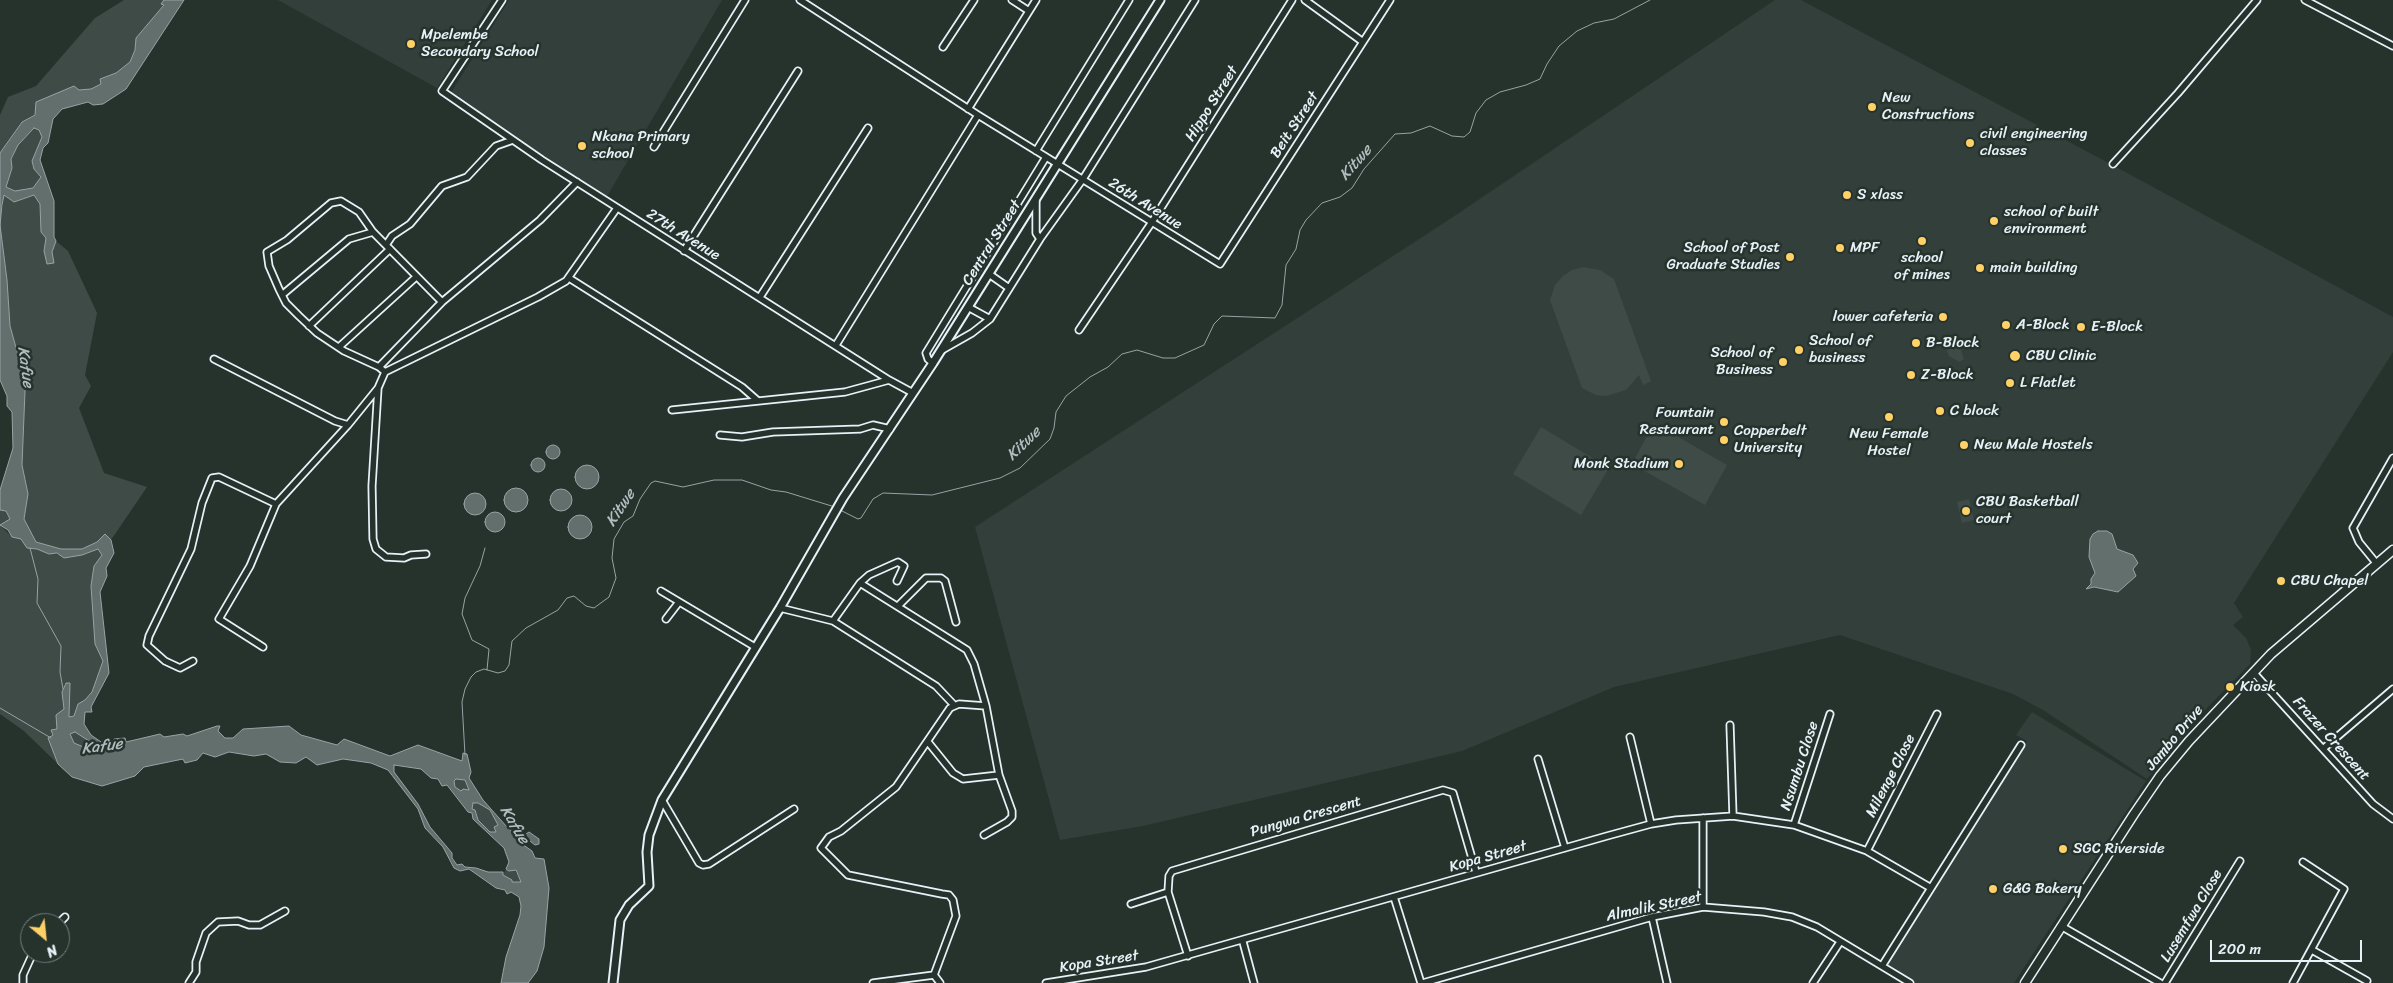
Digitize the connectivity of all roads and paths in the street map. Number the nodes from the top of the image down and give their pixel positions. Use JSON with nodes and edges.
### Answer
{"nodes":[{"id":1,"x":502,"y":0,"type":"edge"},
{"id":2,"x":745,"y":0,"type":"edge"},
{"id":3,"x":800,"y":0,"type":"edge"},
{"id":4,"x":974,"y":0,"type":"edge"},
{"id":5,"x":1012,"y":0,"type":"edge"},
{"id":6,"x":1036,"y":0,"type":"edge"},
{"id":7,"x":1129,"y":0,"type":"edge"},
{"id":8,"x":1160,"y":0,"type":"edge"},
{"id":9,"x":1195,"y":0,"type":"edge"},
{"id":10,"x":1292,"y":0,"type":"edge"},
{"id":11,"x":1305,"y":0,"type":"edge"},
{"id":12,"x":1390,"y":0,"type":"edge"},
{"id":13,"x":2257,"y":0,"type":"edge"},
{"id":14,"x":2305,"y":0,"type":"edge"},
{"id":15,"x":1029,"y":10,"type":"junction"},
{"id":16,"x":1363,"y":42,"type":"junction"},
{"id":17,"x":2393,"y":46,"type":"edge"},
{"id":18,"x":943,"y":47,"type":"dead end"},
{"id":19,"x":798,"y":71,"type":"dead end"},
{"id":20,"x":968,"y":109,"type":"junction"},
{"id":21,"x":978,"y":115,"type":"junction"},
{"id":22,"x":868,"y":128,"type":"dead end"},
{"id":23,"x":513,"y":140,"type":"junction"},
{"id":24,"x":654,"y":147,"type":"dead end"},
{"id":25,"x":1036,"y":151,"type":"junction"},
{"id":26,"x":1046,"y":157,"type":"junction"},
{"id":27,"x":1058,"y":164,"type":"junction"},
{"id":28,"x":2113,"y":164,"type":"dead end"},
{"id":29,"x":1083,"y":179,"type":"junction"},
{"id":30,"x":577,"y":182,"type":"junction"},
{"id":31,"x":1036,"y":198,"type":"junction"},
{"id":32,"x":617,"y":208,"type":"junction"},
{"id":33,"x":1152,"y":222,"type":"junction"},
{"id":34,"x":373,"y":232,"type":"junction"},
{"id":35,"x":1040,"y":239,"type":"junction"},
{"id":36,"x":388,"y":247,"type":"junction"},
{"id":37,"x":684,"y":251,"type":"junction"},
{"id":38,"x":1220,"y":264,"type":"joint"},
{"id":39,"x":988,"y":274,"type":"junction"},
{"id":40,"x":416,"y":277,"type":"junction"},
{"id":41,"x":568,"y":278,"type":"junction"},
{"id":42,"x":1009,"y":288,"type":"junction"},
{"id":43,"x":282,"y":295,"type":"junction"},
{"id":44,"x":760,"y":298,"type":"junction"},
{"id":45,"x":442,"y":302,"type":"junction"},
{"id":46,"x":968,"y":307,"type":"junction"},
{"id":47,"x":990,"y":319,"type":"junction"},
{"id":48,"x":309,"y":326,"type":"junction"},
{"id":49,"x":1079,"y":330,"type":"dead end"},
{"id":50,"x":836,"y":345,"type":"junction"},
{"id":51,"x":339,"y":347,"type":"junction"},
{"id":52,"x":942,"y":350,"type":"junction"},
{"id":53,"x":214,"y":359,"type":"dead end"},
{"id":54,"x":933,"y":363,"type":"junction"},
{"id":55,"x":379,"y":367,"type":"junction"},
{"id":56,"x":385,"y":372,"type":"junction"},
{"id":57,"x":889,"y":380,"type":"junction"},
{"id":58,"x":378,"y":388,"type":"junction"},
{"id":59,"x":913,"y":393,"type":"junction"},
{"id":60,"x":758,"y":401,"type":"junction"},
{"id":61,"x":672,"y":410,"type":"dead end"},
{"id":62,"x":348,"y":425,"type":"junction"},
{"id":63,"x":890,"y":429,"type":"junction"},
{"id":64,"x":720,"y":435,"type":"dead end"},
{"id":65,"x":2393,"y":458,"type":"edge"},
{"id":66,"x":276,"y":504,"type":"junction"},
{"id":67,"x":2393,"y":550,"type":"edge"},
{"id":68,"x":426,"y":554,"type":"dead end"},
{"id":69,"x":2377,"y":564,"type":"junction"},
{"id":70,"x":897,"y":581,"type":"dead end"},
{"id":71,"x":860,"y":582,"type":"junction"},
{"id":72,"x":661,"y":591,"type":"dead end"},
{"id":73,"x":679,"y":602,"type":"junction"},
{"id":74,"x":898,"y":606,"type":"junction"},
{"id":75,"x":780,"y":608,"type":"junction"},
{"id":76,"x":666,"y":619,"type":"dead end"},
{"id":77,"x":833,"y":621,"type":"junction"},
{"id":78,"x":956,"y":622,"type":"dead end"},
{"id":79,"x":262,"y":647,"type":"dead end"},
{"id":80,"x":755,"y":647,"type":"junction"},
{"id":81,"x":193,"y":661,"type":"dead end"},
{"id":82,"x":2253,"y":672,"type":"junction"},
{"id":83,"x":2393,"y":689,"type":"edge"},
{"id":84,"x":954,"y":705,"type":"junction"},
{"id":85,"x":986,"y":706,"type":"junction"},
{"id":86,"x":1830,"y":714,"type":"dead end"},
{"id":87,"x":1937,"y":714,"type":"dead end"},
{"id":88,"x":1730,"y":725,"type":"dead end"},
{"id":89,"x":1630,"y":737,"type":"dead end"},
{"id":90,"x":928,"y":742,"type":"junction"},
{"id":91,"x":2021,"y":745,"type":"dead end"},
{"id":92,"x":2324,"y":748,"type":"junction"},
{"id":93,"x":1538,"y":759,"type":"dead end"},
{"id":94,"x":999,"y":774,"type":"junction"},
{"id":95,"x":662,"y":800,"type":"junction"},
{"id":96,"x":794,"y":809,"type":"dead end"},
{"id":97,"x":1733,"y":816,"type":"junction"},
{"id":98,"x":1702,"y":818,"type":"junction"},
{"id":99,"x":2393,"y":819,"type":"edge"},
{"id":100,"x":1650,"y":824,"type":"junction"},
{"id":101,"x":1794,"y":824,"type":"junction"},
{"id":102,"x":984,"y":835,"type":"dead end"},
{"id":103,"x":1565,"y":848,"type":"junction"},
{"id":104,"x":1867,"y":850,"type":"junction"},
{"id":105,"x":2240,"y":861,"type":"dead end"},
{"id":106,"x":2303,"y":862,"type":"dead end"},
{"id":107,"x":1476,"y":872,"type":"junction"},
{"id":108,"x":1931,"y":888,"type":"junction"},
{"id":109,"x":1168,"y":892,"type":"junction"},
{"id":110,"x":1394,"y":897,"type":"junction"},
{"id":111,"x":1131,"y":904,"type":"dead end"},
{"id":112,"x":1702,"y":907,"type":"junction"},
{"id":113,"x":285,"y":911,"type":"dead end"},
{"id":114,"x":1652,"y":917,"type":"junction"},
{"id":115,"x":2061,"y":926,"type":"junction"},
{"id":116,"x":1243,"y":942,"type":"junction"},
{"id":117,"x":1840,"y":942,"type":"junction"},
{"id":118,"x":2312,"y":950,"type":"junction"},
{"id":119,"x":1188,"y":956,"type":"junction"},
{"id":120,"x":28,"y":963,"type":"edge"},
{"id":121,"x":1882,"y":966,"type":"junction"},
{"id":122,"x":934,"y":975,"type":"junction"},
{"id":123,"x":2367,"y":981,"type":"dead end"},
{"id":124,"x":23,"y":983,"type":"edge"},
{"id":125,"x":189,"y":983,"type":"edge"},
{"id":126,"x":613,"y":983,"type":"edge"},
{"id":127,"x":873,"y":983,"type":"edge"},
{"id":128,"x":940,"y":983,"type":"edge"},
{"id":129,"x":1046,"y":983,"type":"edge"},
{"id":130,"x":1254,"y":983,"type":"edge"},
{"id":131,"x":1422,"y":983,"type":"edge"},
{"id":132,"x":1668,"y":983,"type":"edge"},
{"id":133,"x":1813,"y":983,"type":"edge"},
{"id":134,"x":1910,"y":983,"type":"edge"},
{"id":135,"x":2025,"y":983,"type":"edge"},
{"id":136,"x":2160,"y":983,"type":"edge"},
{"id":137,"x":2166,"y":983,"type":"edge"},
{"id":138,"x":2293,"y":983,"type":"edge"}],
"edges":[{"from":1,"to":23,"type":"street","name":"27th Avenue"},
{"from":2,"to":24,"type":"street"},
{"from":3,"to":20,"type":"street","name":"26th Avenue"},
{"from":4,"to":18,"type":"street"},
{"from":5,"to":15,"type":"street"},
{"from":6,"to":15,"type":"street"},
{"from":7,"to":25,"type":"street"},
{"from":8,"to":27,"type":"street","name":"Central Street"},
{"from":9,"to":29,"type":"street"},
{"from":10,"to":33,"type":"street","name":"Hippo Street"},
{"from":11,"to":16,"type":"street"},
{"from":12,"to":16,"type":"street","name":"Beit Street"},
{"from":13,"to":28,"type":"street"},
{"from":14,"to":17,"type":"street"},
{"from":15,"to":20,"type":"street"},
{"from":16,"to":38,"type":"street","name":"Beit Street"},
{"from":19,"to":37,"type":"street"},
{"from":20,"to":21,"type":"street","name":"26th Avenue"},
{"from":21,"to":25,"type":"street","name":"26th Avenue"},
{"from":21,"to":50,"type":"street"},
{"from":22,"to":44,"type":"street"},
{"from":23,"to":30,"type":"street","name":"27th Avenue"},
{"from":23,"to":36,"type":"street"},
{"from":25,"to":26,"type":"street","name":"26th Avenue"},
{"from":26,"to":27,"type":"street","name":"26th Avenue"},
{"from":26,"to":54,"type":"street"},
{"from":27,"to":29,"type":"street","name":"26th Avenue"},
{"from":27,"to":31,"type":"street","name":"Central Street"},
{"from":29,"to":33,"type":"street","name":"26th Avenue"},
{"from":29,"to":35,"type":"street"},
{"from":30,"to":32,"type":"street","name":"27th Avenue"},
{"from":30,"to":45,"type":"street"},
{"from":31,"to":35,"type":"street"},
{"from":31,"to":39,"type":"street","name":"Central Street"},
{"from":32,"to":37,"type":"street","name":"27th Avenue"},
{"from":32,"to":41,"type":"street"},
{"from":33,"to":38,"type":"street","name":"26th Avenue"},
{"from":33,"to":49,"type":"street","name":"Hippo Street"},
{"from":34,"to":36,"type":"street"},
{"from":34,"to":43,"type":"street"},
{"from":34,"to":43,"type":"street"},
{"from":35,"to":42,"type":"street"},
{"from":36,"to":40,"type":"street"},
{"from":36,"to":48,"type":"street"},
{"from":37,"to":44,"type":"street","name":"27th Avenue"},
{"from":39,"to":42,"type":"street"},
{"from":39,"to":46,"type":"street","name":"Central Street"},
{"from":40,"to":45,"type":"street"},
{"from":40,"to":51,"type":"street"},
{"from":41,"to":56,"type":"street"},
{"from":41,"to":60,"type":"street"},
{"from":42,"to":47,"type":"street"},
{"from":43,"to":48,"type":"street"},
{"from":44,"to":50,"type":"street","name":"27th Avenue"},
{"from":45,"to":55,"type":"street"},
{"from":46,"to":47,"type":"street"},
{"from":46,"to":52,"type":"street","name":"Central Street"},
{"from":47,"to":52,"type":"street"},
{"from":48,"to":51,"type":"street"},
{"from":50,"to":57,"type":"street","name":"27th Avenue"},
{"from":51,"to":55,"type":"street"},
{"from":52,"to":54,"type":"street","name":"Central Street"},
{"from":53,"to":62,"type":"street"},
{"from":54,"to":59,"type":"street","name":"Central Street"},
{"from":55,"to":56,"type":"street"},
{"from":56,"to":58,"type":"street"},
{"from":57,"to":59,"type":"street","name":"27th Avenue"},
{"from":57,"to":60,"type":"street"},
{"from":58,"to":62,"type":"street"},
{"from":58,"to":68,"type":"street"},
{"from":59,"to":63,"type":"street","name":"Central Street"},
{"from":60,"to":61,"type":"street"},
{"from":62,"to":66,"type":"street"},
{"from":63,"to":64,"type":"street"},
{"from":63,"to":75,"type":"street","name":"Central Street"},
{"from":65,"to":69,"type":"street"},
{"from":66,"to":79,"type":"street"},
{"from":66,"to":81,"type":"street"},
{"from":67,"to":69,"type":"main road","name":"Jambo Drive"},
{"from":69,"to":82,"type":"main road","name":"Jambo Drive"},
{"from":70,"to":71,"type":"street"},
{"from":71,"to":74,"type":"street"},
{"from":71,"to":77,"type":"street"},
{"from":72,"to":73,"type":"street"},
{"from":73,"to":76,"type":"street"},
{"from":73,"to":80,"type":"street"},
{"from":74,"to":78,"type":"street"},
{"from":74,"to":85,"type":"street"},
{"from":75,"to":77,"type":"street"},
{"from":75,"to":80,"type":"street","name":"Central Street"},
{"from":77,"to":84,"type":"street"},
{"from":80,"to":95,"type":"street","name":"Central Street"},
{"from":82,"to":92,"type":"street","name":"Frazer Crescent"},
{"from":82,"to":115,"type":"main road","name":"Jambo Drive"},
{"from":83,"to":92,"type":"street"},
{"from":84,"to":85,"type":"street"},
{"from":84,"to":90,"type":"street"},
{"from":85,"to":94,"type":"street"},
{"from":86,"to":101,"type":"street","name":"Nsumbu Close"},
{"from":87,"to":104,"type":"street","name":"Milenge Close"},
{"from":88,"to":97,"type":"street"},
{"from":89,"to":100,"type":"street"},
{"from":90,"to":94,"type":"street"},
{"from":90,"to":122,"type":"street"},
{"from":91,"to":108,"type":"street"},
{"from":92,"to":99,"type":"street","name":"Frazer Crescent"},
{"from":93,"to":103,"type":"street"},
{"from":94,"to":102,"type":"street"},
{"from":95,"to":96,"type":"street"},
{"from":95,"to":126,"type":"street","name":"Central Street"},
{"from":97,"to":98,"type":"street","name":"Kopa Street"},
{"from":97,"to":101,"type":"street","name":"Kopa Street"},
{"from":98,"to":100,"type":"street","name":"Kopa Street"},
{"from":98,"to":112,"type":"street"},
{"from":100,"to":103,"type":"street","name":"Kopa Street"},
{"from":101,"to":104,"type":"street","name":"Kopa Street"},
{"from":103,"to":107,"type":"street","name":"Kopa Street"},
{"from":104,"to":108,"type":"street","name":"Kopa Street"},
{"from":105,"to":137,"type":"street","name":"Lusemfwa Close"},
{"from":106,"to":118,"type":"street"},
{"from":107,"to":109,"type":"street","name":"Pungwa Crescent"},
{"from":107,"to":110,"type":"street","name":"Kopa Street"},
{"from":108,"to":121,"type":"street"},
{"from":109,"to":111,"type":"street"},
{"from":109,"to":119,"type":"street"},
{"from":110,"to":116,"type":"street","name":"Kopa Street"},
{"from":110,"to":131,"type":"street"},
{"from":112,"to":114,"type":"street","name":"Almalik Street"},
{"from":112,"to":117,"type":"street","name":"Almalik Street"},
{"from":113,"to":125,"type":"street"},
{"from":114,"to":131,"type":"street","name":"Almalik Street"},
{"from":114,"to":132,"type":"street"},
{"from":115,"to":135,"type":"main road","name":"Jambo Drive"},
{"from":115,"to":136,"type":"street"},
{"from":116,"to":119,"type":"street","name":"Kopa Street"},
{"from":116,"to":130,"type":"street"},
{"from":117,"to":121,"type":"street","name":"Almalik Street"},
{"from":117,"to":133,"type":"street"},
{"from":118,"to":123,"type":"street"},
{"from":118,"to":138,"type":"street"},
{"from":119,"to":129,"type":"street","name":"Kopa Street"},
{"from":120,"to":124,"type":"street"},
{"from":121,"to":134,"type":"street","name":"Almalik Street"},
{"from":122,"to":127,"type":"street"},
{"from":122,"to":128,"type":"street"}]}
